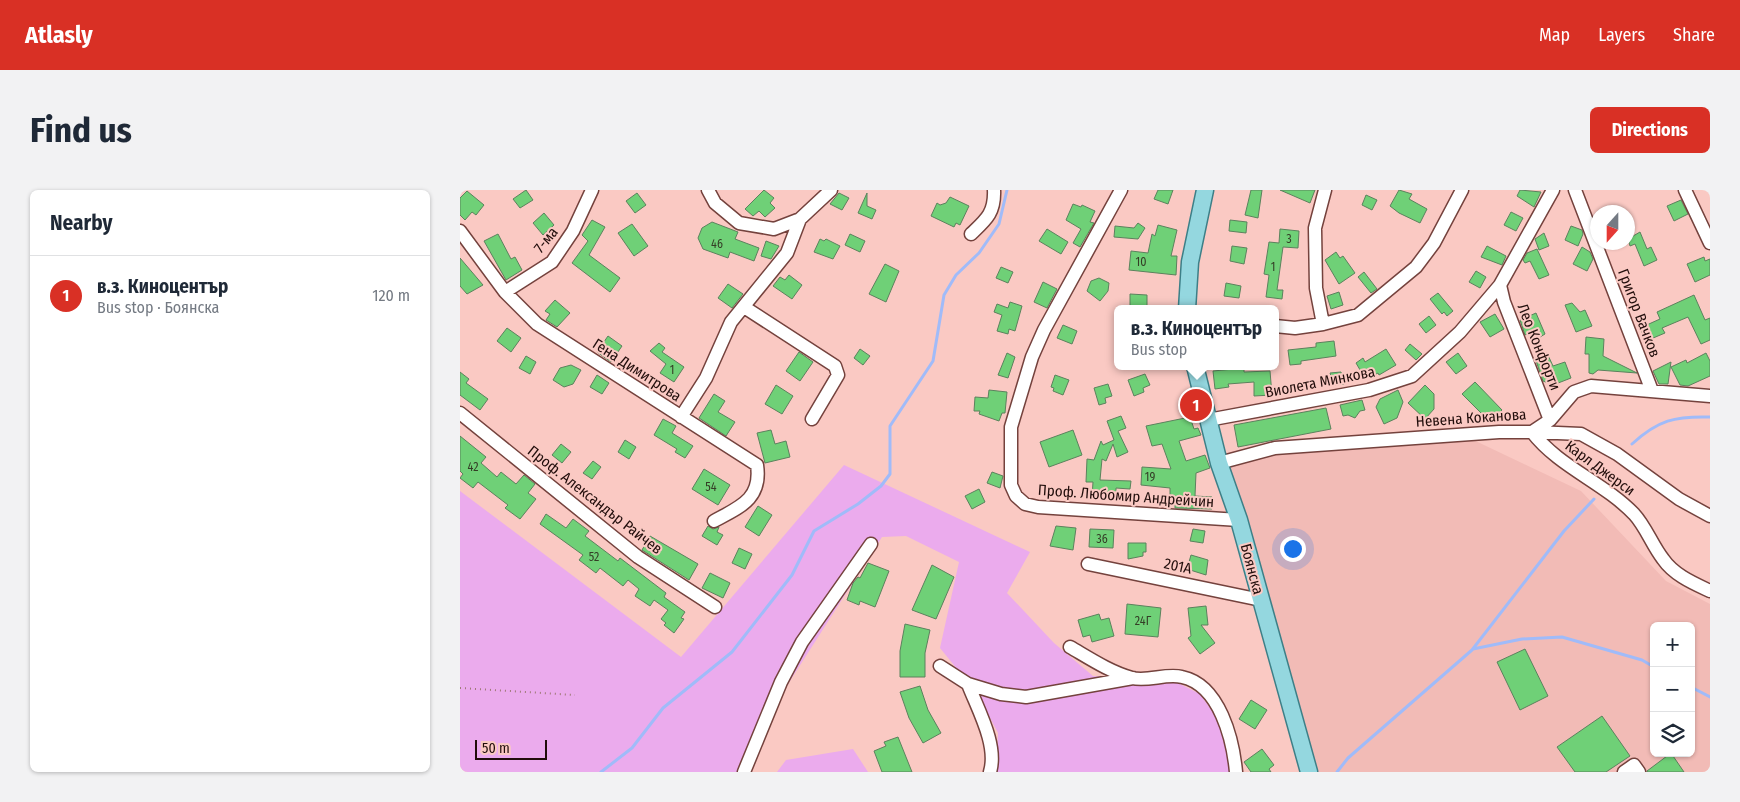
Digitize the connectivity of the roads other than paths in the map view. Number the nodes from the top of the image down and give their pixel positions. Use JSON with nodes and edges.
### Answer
{"nodes":[{"id":1,"x":592,"y":190,"type":"edge"},
{"id":2,"x":708,"y":190,"type":"edge"},
{"id":3,"x":831,"y":190,"type":"edge"},
{"id":4,"x":994,"y":190,"type":"edge"},
{"id":5,"x":1121,"y":190,"type":"edge"},
{"id":6,"x":1205,"y":190,"type":"edge"},
{"id":7,"x":1325,"y":190,"type":"edge"},
{"id":8,"x":1462,"y":190,"type":"edge"},
{"id":9,"x":1553,"y":190,"type":"edge"},
{"id":10,"x":1575,"y":190,"type":"edge"},
{"id":11,"x":1685,"y":190,"type":"edge"},
{"id":12,"x":800,"y":219,"type":"junction"},
{"id":13,"x":460,"y":231,"type":"edge"},
{"id":14,"x":971,"y":234,"type":"dead end"},
{"id":15,"x":1710,"y":244,"type":"edge"},
{"id":16,"x":1500,"y":285,"type":"junction"},
{"id":17,"x":505,"y":292,"type":"junction"},
{"id":18,"x":1191,"y":305,"type":"edge"},
{"id":19,"x":744,"y":306,"type":"junction"},
{"id":20,"x":1323,"y":324,"type":"junction"},
{"id":21,"x":1279,"y":326,"type":"edge"},
{"id":22,"x":1196,"y":370,"type":"edge"},
{"id":23,"x":1652,"y":391,"type":"junction"},
{"id":24,"x":1710,"y":396,"type":"edge"},
{"id":25,"x":460,"y":412,"type":"edge"},
{"id":26,"x":681,"y":417,"type":"junction"},
{"id":27,"x":812,"y":419,"type":"dead end"},
{"id":28,"x":1208,"y":420,"type":"junction"},
{"id":29,"x":1550,"y":420,"type":"junction"},
{"id":30,"x":1532,"y":432,"type":"junction"},
{"id":31,"x":1220,"y":463,"type":"junction"},
{"id":32,"x":1710,"y":516,"type":"edge"},
{"id":33,"x":1239,"y":520,"type":"junction"},
{"id":34,"x":714,"y":521,"type":"dead end"},
{"id":35,"x":871,"y":544,"type":"dead end"},
{"id":36,"x":1088,"y":564,"type":"dead end"},
{"id":37,"x":1710,"y":591,"type":"edge"},
{"id":38,"x":1261,"y":600,"type":"junction"},
{"id":39,"x":715,"y":606,"type":"dead end"},
{"id":40,"x":1070,"y":647,"type":"dead end"},
{"id":41,"x":940,"y":666,"type":"dead end"},
{"id":42,"x":1133,"y":678,"type":"junction"},
{"id":43,"x":968,"y":684,"type":"junction"},
{"id":44,"x":744,"y":772,"type":"edge"},
{"id":45,"x":990,"y":772,"type":"edge"},
{"id":46,"x":1236,"y":772,"type":"edge"},
{"id":47,"x":1309,"y":772,"type":"edge"},
{"id":48,"x":1624,"y":772,"type":"edge"},
{"id":49,"x":1640,"y":772,"type":"edge"}],
"edges":[{"from":1,"to":17,"type":"street","name":"7-ма"},
{"from":2,"to":12,"type":"street"},
{"from":3,"to":12,"type":"street"},
{"from":4,"to":14,"type":"street"},
{"from":5,"to":33,"type":"street","name":"Проф. Любомир Андрейчин"},
{"from":6,"to":18,"type":"main road"},
{"from":7,"to":20,"type":"street"},
{"from":8,"to":20,"type":"street"},
{"from":9,"to":16,"type":"street","name":"Виолета Минкова"},
{"from":10,"to":23,"type":"street","name":"Григор Вачков"},
{"from":11,"to":15,"type":"street"},
{"from":12,"to":19,"type":"street"},
{"from":13,"to":17,"type":"street","name":"Гена Димитрова"},
{"from":16,"to":28,"type":"street","name":"Виолета Минкова"},
{"from":16,"to":29,"type":"street","name":"Лео Конфорти"},
{"from":17,"to":26,"type":"street","name":"Гена Димитрова"},
{"from":19,"to":26,"type":"street"},
{"from":19,"to":27,"type":"street"},
{"from":20,"to":21,"type":"street"},
{"from":22,"to":28,"type":"main road","name":"Боянска"},
{"from":23,"to":24,"type":"street","name":"Невена Коканова"},
{"from":23,"to":29,"type":"street","name":"Невена Коканова"},
{"from":25,"to":39,"type":"street","name":"Проф. Александър Райчев"},
{"from":26,"to":34,"type":"street","name":"Гена Димитрова"},
{"from":28,"to":31,"type":"main road","name":"Боянска"},
{"from":29,"to":30,"type":"street","name":"Невена Коканова"},
{"from":30,"to":31,"type":"street","name":"Невена Коканова"},
{"from":30,"to":32,"type":"street"},
{"from":30,"to":37,"type":"street","name":"Карл Джерси"},
{"from":31,"to":33,"type":"main road","name":"Боянска"},
{"from":33,"to":38,"type":"main road","name":"Боянска"},
{"from":35,"to":44,"type":"street"},
{"from":36,"to":38,"type":"street","name":"201А"},
{"from":38,"to":47,"type":"main road","name":"Боянска"},
{"from":40,"to":42,"type":"street"},
{"from":41,"to":43,"type":"street"},
{"from":42,"to":43,"type":"street"},
{"from":42,"to":46,"type":"street"},
{"from":43,"to":45,"type":"street"},
{"from":48,"to":49,"type":"street"}]}
